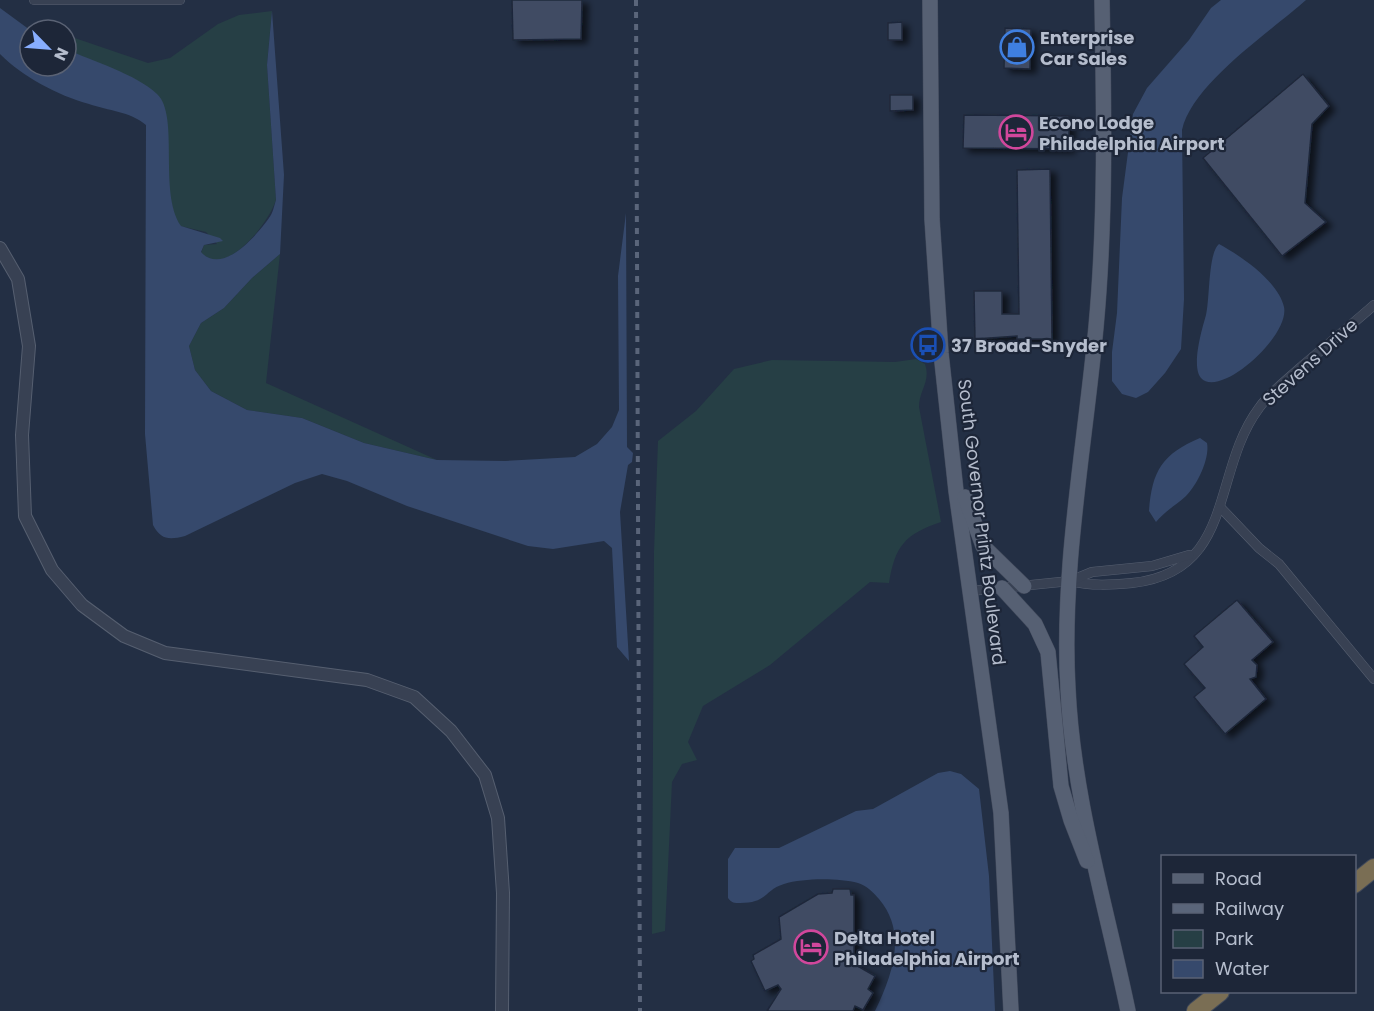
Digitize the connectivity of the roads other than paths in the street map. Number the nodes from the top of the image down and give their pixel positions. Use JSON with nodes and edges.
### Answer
{"nodes":[{"id":1,"x":930,"y":0,"type":"edge"},
{"id":2,"x":1102,"y":0,"type":"edge"},
{"id":3,"x":34,"y":1,"type":"edge"},
{"id":4,"x":180,"y":1,"type":"edge"},
{"id":5,"x":0,"y":248,"type":"edge"},
{"id":6,"x":1374,"y":305,"type":"edge"},
{"id":7,"x":953,"y":457,"type":"junction"},
{"id":8,"x":1220,"y":507,"type":"junction"},
{"id":9,"x":1194,"y":553,"type":"junction"},
{"id":10,"x":1070,"y":581,"type":"junction"},
{"id":11,"x":1024,"y":586,"type":"junction"},
{"id":12,"x":1002,"y":588,"type":"junction"},
{"id":13,"x":970,"y":591,"type":"junction"},
{"id":14,"x":1374,"y":679,"type":"edge"},
{"id":15,"x":1374,"y":868,"type":"edge"},
{"id":16,"x":1356,"y":882,"type":"edge"},
{"id":17,"x":1102,"y":895,"type":"junction"},
{"id":18,"x":1219,"y":993,"type":"edge"},
{"id":19,"x":502,"y":1011,"type":"edge"},
{"id":20,"x":1011,"y":1011,"type":"edge"},
{"id":21,"x":1128,"y":1011,"type":"edge"},
{"id":22,"x":1196,"y":1011,"type":"edge"}],
"edges":[{"from":1,"to":7,"type":"main road","name":"South Governor Printz Boulevard"},
{"from":2,"to":10,"type":"main road"},
{"from":3,"to":4,"type":"street"},
{"from":5,"to":19,"type":"street"},
{"from":6,"to":8,"type":"street","name":"Stevens Drive"},
{"from":7,"to":11,"type":"main road"},
{"from":7,"to":13,"type":"main road","name":"South Governor Printz Boulevard"},
{"from":8,"to":9,"type":"street","name":"Stevens Drive"},
{"from":8,"to":14,"type":"street"},
{"from":9,"to":10,"type":"street","name":"Stevens Drive"},
{"from":9,"to":10,"type":"street","name":"Stevens Drive"},
{"from":10,"to":11,"type":"street","name":"Stevens Drive"},
{"from":10,"to":17,"type":"main road"},
{"from":11,"to":12,"type":"street","name":"Stevens Drive"},
{"from":12,"to":13,"type":"street","name":"Stevens Drive"},
{"from":12,"to":17,"type":"main road"},
{"from":13,"to":20,"type":"main road","name":"South Governor Printz Boulevard"},
{"from":15,"to":16,"type":"highway"},
{"from":17,"to":21,"type":"main road"},
{"from":18,"to":22,"type":"highway"}]}
